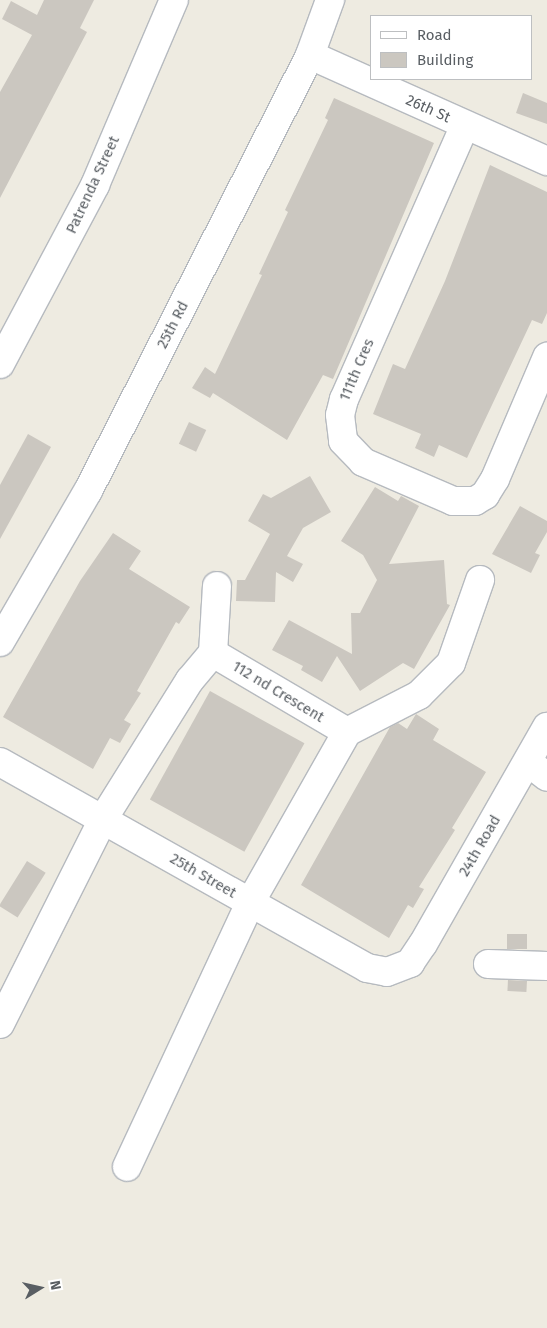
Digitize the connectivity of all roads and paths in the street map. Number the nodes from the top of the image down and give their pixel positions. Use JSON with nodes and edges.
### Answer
{"nodes":[{"id":1,"x":174,"y":0,"type":"edge"},
{"id":2,"x":330,"y":0,"type":"edge"},
{"id":3,"x":310,"y":55,"type":"junction"},
{"id":4,"x":465,"y":125,"type":"junction"},
{"id":5,"x":547,"y":161,"type":"edge"},
{"id":6,"x":547,"y":357,"type":"edge"},
{"id":7,"x":0,"y":364,"type":"edge"},
{"id":8,"x":480,"y":580,"type":"dead end"},
{"id":9,"x":216,"y":586,"type":"dead end"},
{"id":10,"x":0,"y":642,"type":"edge"},
{"id":11,"x":213,"y":653,"type":"junction"},
{"id":12,"x":547,"y":727,"type":"edge"},
{"id":13,"x":346,"y":732,"type":"junction"},
{"id":14,"x":0,"y":762,"type":"edge"},
{"id":15,"x":537,"y":770,"type":"edge"},
{"id":16,"x":103,"y":819,"type":"junction"},
{"id":17,"x":250,"y":903,"type":"junction"},
{"id":18,"x":410,"y":963,"type":"joint"},
{"id":19,"x":488,"y":964,"type":"dead end"},
{"id":20,"x":547,"y":966,"type":"edge"},
{"id":21,"x":0,"y":1024,"type":"edge"},
{"id":22,"x":127,"y":1167,"type":"dead end"}],
"edges":[{"from":1,"to":7,"type":"street","name":"Patrenda Street"},
{"from":2,"to":3,"type":"street","name":"25th Rd"},
{"from":3,"to":4,"type":"street","name":"26th St"},
{"from":3,"to":10,"type":"street","name":"25th Rd"},
{"from":4,"to":5,"type":"street","name":"26th St"},
{"from":4,"to":6,"type":"street","name":"111th Cres"},
{"from":8,"to":13,"type":"street"},
{"from":9,"to":11,"type":"street"},
{"from":11,"to":13,"type":"street","name":"112 nd Crescent"},
{"from":11,"to":16,"type":"street"},
{"from":12,"to":15,"type":"street","name":"24th Road"},
{"from":13,"to":17,"type":"street"},
{"from":14,"to":16,"type":"street","name":"25th Street"},
{"from":15,"to":18,"type":"street","name":"24th Road"},
{"from":16,"to":17,"type":"street","name":"25th Street"},
{"from":16,"to":21,"type":"street"},
{"from":17,"to":18,"type":"street","name":"25th Street"},
{"from":17,"to":22,"type":"street"},
{"from":19,"to":20,"type":"street"}]}
